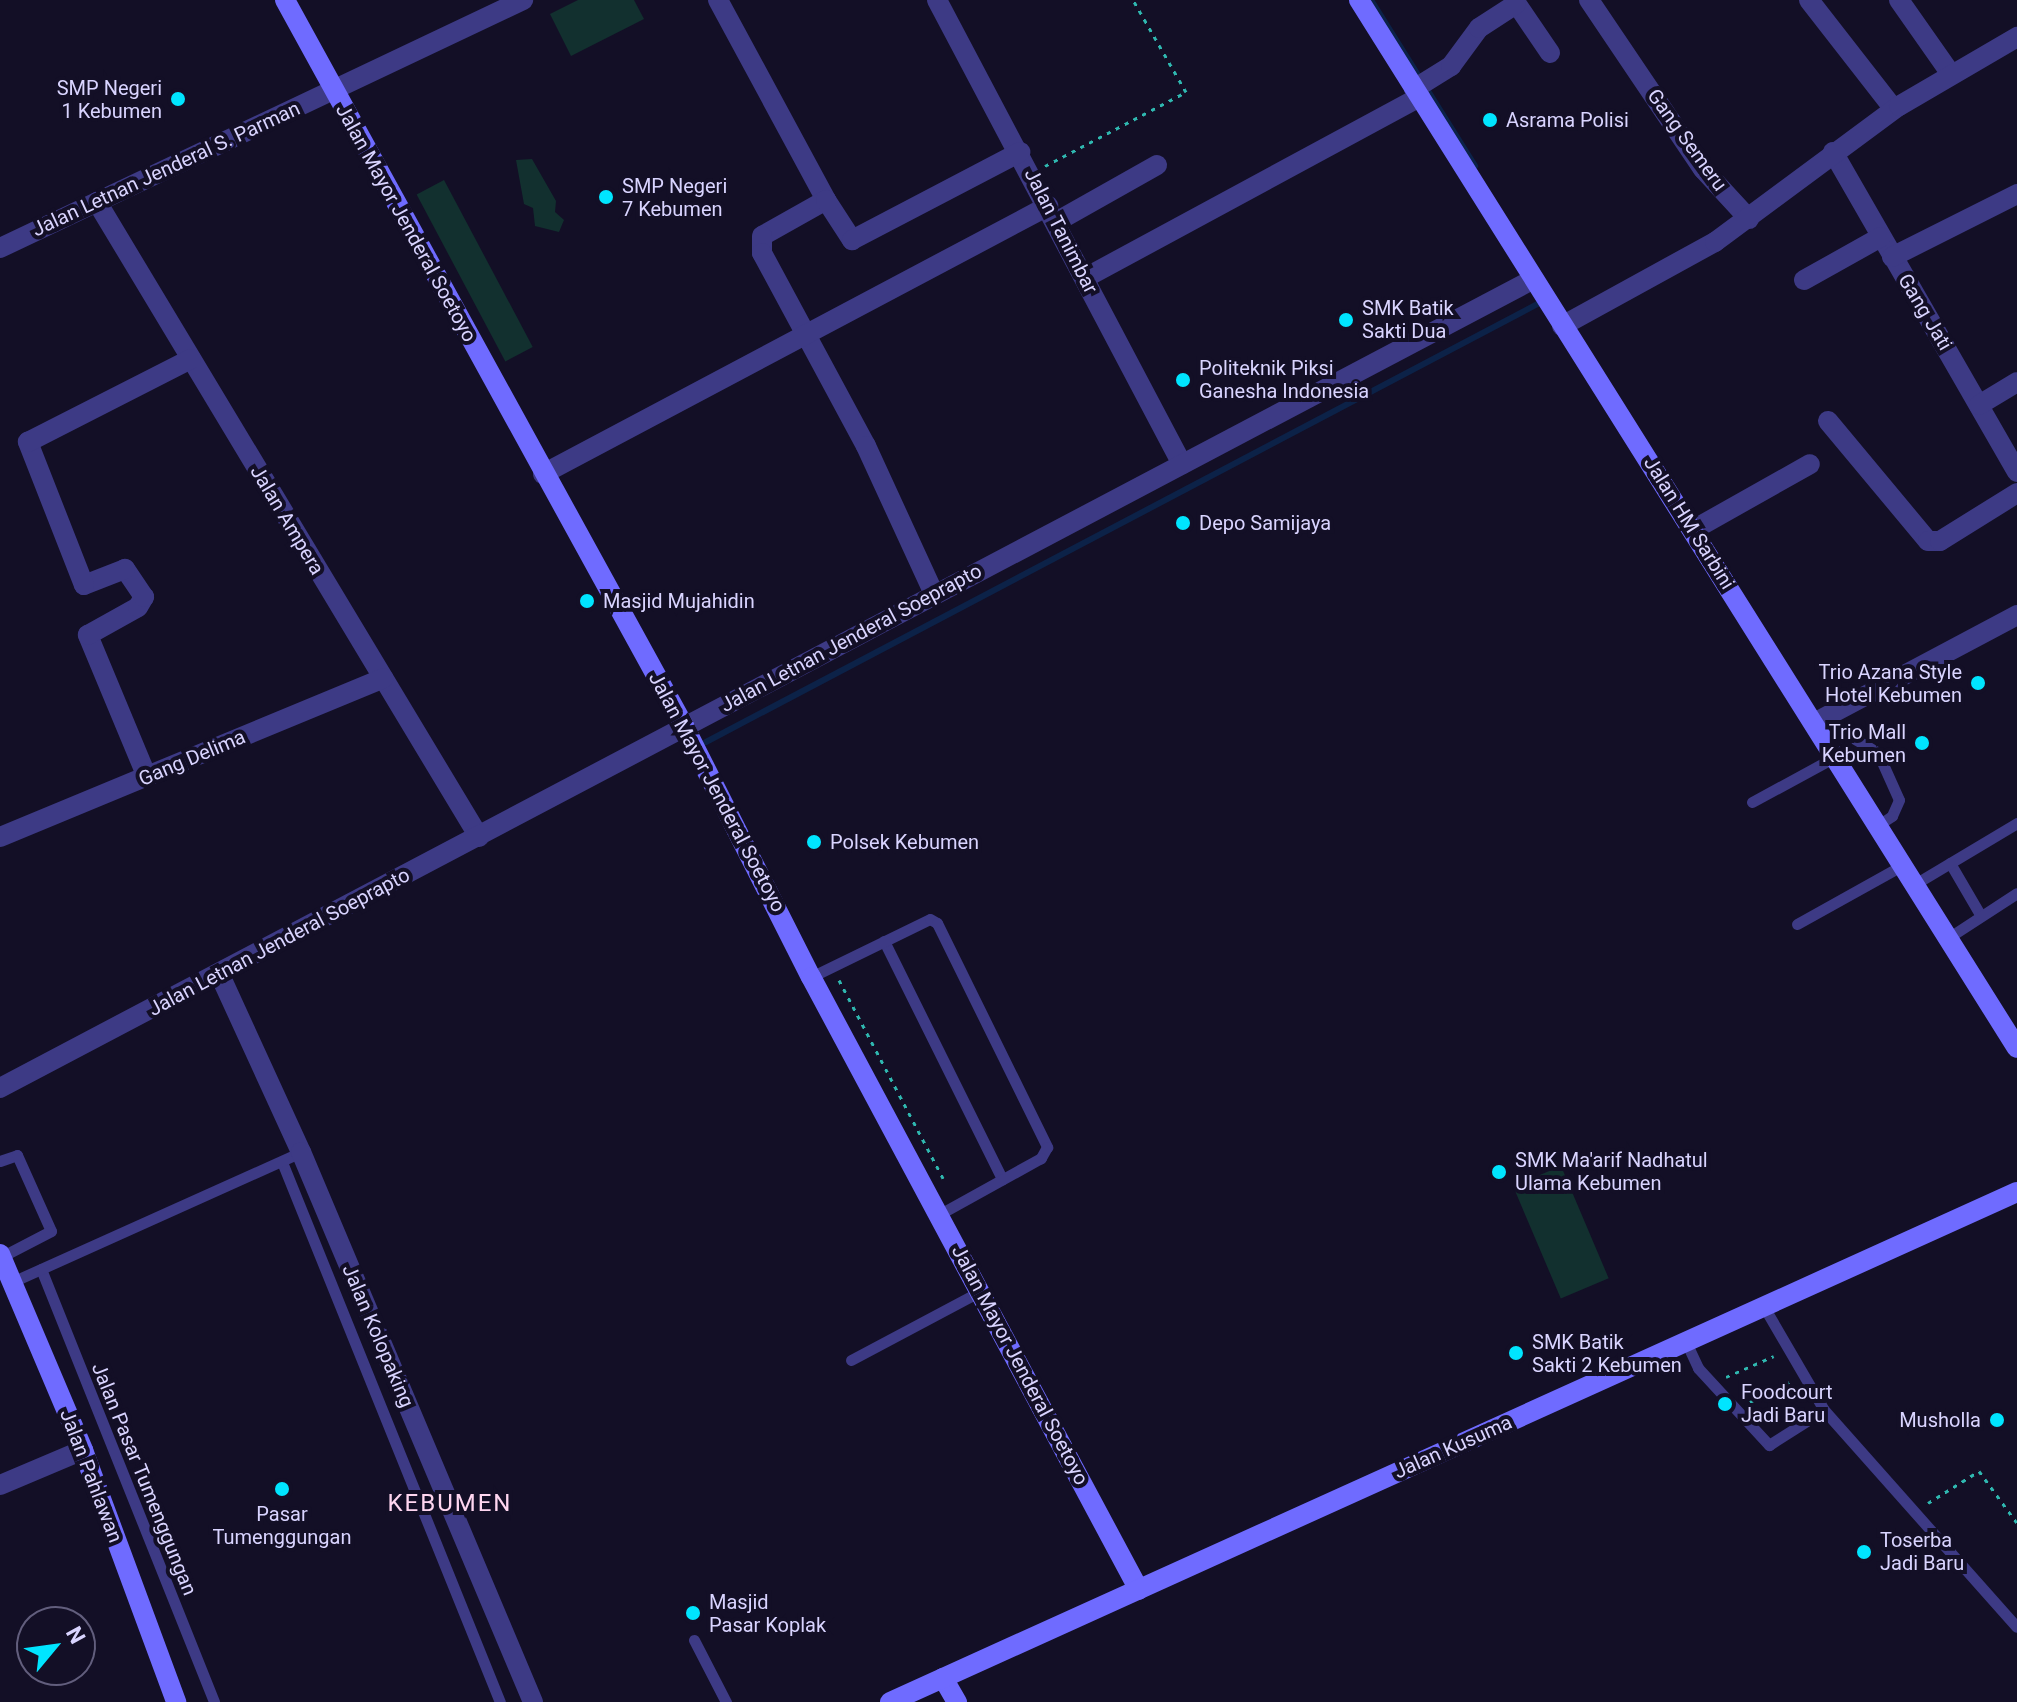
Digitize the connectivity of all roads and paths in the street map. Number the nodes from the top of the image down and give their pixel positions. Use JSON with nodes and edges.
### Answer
{"nodes":[{"id":1,"x":285,"y":0,"type":"edge"},
{"id":2,"x":523,"y":0,"type":"edge"},
{"id":3,"x":718,"y":0,"type":"edge"},
{"id":4,"x":937,"y":0,"type":"edge"},
{"id":5,"x":1133,"y":0,"type":"edge"},
{"id":6,"x":1359,"y":0,"type":"edge"},
{"id":7,"x":1589,"y":0,"type":"edge"},
{"id":8,"x":1809,"y":0,"type":"edge"},
{"id":9,"x":1899,"y":0,"type":"edge"},
{"id":10,"x":1515,"y":2,"type":"edge"},
{"id":11,"x":2017,"y":37,"type":"edge"},
{"id":12,"x":1550,"y":53,"type":"dead end"},
{"id":13,"x":1951,"y":74,"type":"junction"},
{"id":14,"x":333,"y":90,"type":"junction"},
{"id":15,"x":1418,"y":90,"type":"junction"},
{"id":16,"x":1894,"y":109,"type":"junction"},
{"id":17,"x":1020,"y":152,"type":"junction"},
{"id":18,"x":1833,"y":152,"type":"junction"},
{"id":19,"x":1157,"y":165,"type":"dead end"},
{"id":20,"x":1031,"y":173,"type":"junction"},
{"id":21,"x":2017,"y":194,"type":"edge"},
{"id":22,"x":826,"y":200,"type":"junction"},
{"id":23,"x":97,"y":202,"type":"junction"},
{"id":24,"x":1052,"y":214,"type":"junction"},
{"id":25,"x":1749,"y":219,"type":"junction"},
{"id":26,"x":1881,"y":237,"type":"junction"},
{"id":27,"x":0,"y":248,"type":"edge"},
{"id":28,"x":1892,"y":257,"type":"junction"},
{"id":29,"x":1085,"y":278,"type":"junction"},
{"id":30,"x":1804,"y":280,"type":"dead end"},
{"id":31,"x":1537,"y":284,"type":"junction"},
{"id":32,"x":1559,"y":320,"type":"junction"},
{"id":33,"x":806,"y":334,"type":"junction"},
{"id":34,"x":191,"y":359,"type":"junction"},
{"id":35,"x":2017,"y":382,"type":"edge"},
{"id":36,"x":1979,"y":405,"type":"junction"},
{"id":37,"x":1828,"y":421,"type":"dead end"},
{"id":38,"x":2012,"y":451,"type":"edge"},
{"id":39,"x":1182,"y":464,"type":"junction"},
{"id":40,"x":1810,"y":464,"type":"dead end"},
{"id":41,"x":2017,"y":472,"type":"edge"},
{"id":42,"x":543,"y":474,"type":"junction"},
{"id":43,"x":2017,"y":493,"type":"edge"},
{"id":44,"x":1693,"y":530,"type":"junction"},
{"id":45,"x":934,"y":594,"type":"junction"},
{"id":46,"x":2017,"y":615,"type":"edge"},
{"id":47,"x":383,"y":678,"type":"junction"},
{"id":48,"x":1814,"y":723,"type":"junction"},
{"id":49,"x":684,"y":726,"type":"junction"},
{"id":50,"x":1832,"y":749,"type":"junction"},
{"id":51,"x":147,"y":777,"type":"junction"},
{"id":52,"x":1752,"y":802,"type":"dead end"},
{"id":53,"x":2017,"y":823,"type":"edge"},
{"id":54,"x":1878,"y":825,"type":"junction"},
{"id":55,"x":0,"y":837,"type":"edge"},
{"id":56,"x":479,"y":837,"type":"junction"},
{"id":57,"x":1950,"y":863,"type":"junction"},
{"id":58,"x":1903,"y":865,"type":"junction"},
{"id":59,"x":1915,"y":884,"type":"junction"},
{"id":60,"x":2017,"y":893,"type":"edge"},
{"id":61,"x":1981,"y":916,"type":"junction"},
{"id":62,"x":1797,"y":924,"type":"dead end"},
{"id":63,"x":1948,"y":938,"type":"junction"},
{"id":64,"x":884,"y":941,"type":"junction"},
{"id":65,"x":832,"y":967,"type":"junction"},
{"id":66,"x":219,"y":973,"type":"junction"},
{"id":67,"x":811,"y":977,"type":"junction"},
{"id":68,"x":2017,"y":1048,"type":"edge"},
{"id":69,"x":0,"y":1088,"type":"edge"},
{"id":70,"x":301,"y":1152,"type":"junction"},
{"id":71,"x":0,"y":1161,"type":"edge"},
{"id":72,"x":282,"y":1162,"type":"junction"},
{"id":73,"x":1002,"y":1179,"type":"junction"},
{"id":74,"x":949,"y":1189,"type":"dead end"},
{"id":75,"x":2017,"y":1192,"type":"edge"},
{"id":76,"x":940,"y":1214,"type":"junction"},
{"id":77,"x":1,"y":1255,"type":"edge"},
{"id":78,"x":41,"y":1269,"type":"junction"},
{"id":79,"x":12,"y":1282,"type":"junction"},
{"id":80,"x":981,"y":1291,"type":"junction"},
{"id":81,"x":1764,"y":1307,"type":"junction"},
{"id":82,"x":1686,"y":1342,"type":"junction"},
{"id":83,"x":1789,"y":1350,"type":"junction"},
{"id":84,"x":851,"y":1360,"type":"dead end"},
{"id":85,"x":1803,"y":1375,"type":"junction"},
{"id":86,"x":1712,"y":1383,"type":"junction"},
{"id":87,"x":1737,"y":1409,"type":"junction"},
{"id":88,"x":1824,"y":1410,"type":"junction"},
{"id":89,"x":83,"y":1450,"type":"junction"},
{"id":90,"x":0,"y":1485,"type":"edge"},
{"id":91,"x":1914,"y":1512,"type":"junction"},
{"id":92,"x":2017,"y":1523,"type":"edge"},
{"id":93,"x":1139,"y":1590,"type":"junction"},
{"id":94,"x":2017,"y":1627,"type":"edge"},
{"id":95,"x":694,"y":1640,"type":"dead end"},
{"id":96,"x":943,"y":1678,"type":"junction"},
{"id":97,"x":176,"y":1702,"type":"edge"},
{"id":98,"x":214,"y":1702,"type":"edge"},
{"id":99,"x":500,"y":1702,"type":"edge"},
{"id":100,"x":533,"y":1702,"type":"edge"},
{"id":101,"x":726,"y":1702,"type":"edge"},
{"id":102,"x":890,"y":1702,"type":"edge"},
{"id":103,"x":957,"y":1702,"type":"edge"}],
"edges":[{"from":1,"to":14,"type":"main road","name":"Jalan Mayor Jenderal Soetoyo"},
{"from":2,"to":14,"type":"street","name":"Jalan Letnan Jenderal S. Parman"},
{"from":3,"to":22,"type":"street"},
{"from":4,"to":17,"type":"street","name":"Jalan Tanimbar"},
{"from":5,"to":20,"type":"path"},
{"from":6,"to":15,"type":"main road","name":"Jalan HM Sarbini"},
{"from":7,"to":25,"type":"street","name":"Gang Semeru"},
{"from":8,"to":16,"type":"street"},
{"from":9,"to":13,"type":"street"},
{"from":10,"to":12,"type":"street"},
{"from":10,"to":15,"type":"street"},
{"from":11,"to":13,"type":"street"},
{"from":13,"to":16,"type":"street"},
{"from":14,"to":23,"type":"street","name":"Jalan Letnan Jenderal S. Parman"},
{"from":14,"to":42,"type":"main road","name":"Jalan Mayor Jenderal Soetoyo"},
{"from":15,"to":29,"type":"street"},
{"from":15,"to":31,"type":"main road","name":"Jalan HM Sarbini"},
{"from":16,"to":18,"type":"street"},
{"from":17,"to":20,"type":"street","name":"Jalan Tanimbar"},
{"from":17,"to":22,"type":"street"},
{"from":18,"to":25,"type":"street"},
{"from":18,"to":26,"type":"street","name":"Gang Jati"},
{"from":19,"to":24,"type":"street"},
{"from":20,"to":24,"type":"street","name":"Jalan Tanimbar"},
{"from":21,"to":28,"type":"street"},
{"from":22,"to":33,"type":"street"},
{"from":23,"to":27,"type":"street","name":"Jalan Letnan Jenderal S. Parman"},
{"from":23,"to":34,"type":"street","name":"Jalan Ampera"},
{"from":24,"to":29,"type":"street","name":"Jalan Tanimbar"},
{"from":24,"to":33,"type":"street"},
{"from":25,"to":32,"type":"street"},
{"from":26,"to":28,"type":"street","name":"Gang Jati"},
{"from":26,"to":30,"type":"street"},
{"from":28,"to":36,"type":"street","name":"Gang Jati"},
{"from":29,"to":39,"type":"street","name":"Jalan Tanimbar"},
{"from":31,"to":32,"type":"main road","name":"Jalan HM Sarbini"},
{"from":31,"to":39,"type":"street","name":"Jalan Letnan Jenderal Soeprapto"},
{"from":32,"to":44,"type":"main road","name":"Jalan HM Sarbini"},
{"from":33,"to":42,"type":"street"},
{"from":33,"to":45,"type":"street"},
{"from":34,"to":47,"type":"street","name":"Jalan Ampera"},
{"from":34,"to":51,"type":"street"},
{"from":35,"to":36,"type":"street"},
{"from":36,"to":38,"type":"street","name":"Gang Jati"},
{"from":37,"to":43,"type":"street"},
{"from":38,"to":41,"type":"street","name":"Gang Jati"},
{"from":39,"to":45,"type":"street","name":"Jalan Letnan Jenderal Soeprapto"},
{"from":40,"to":44,"type":"street"},
{"from":42,"to":49,"type":"main road","name":"Jalan Mayor Jenderal Soetoyo"},
{"from":44,"to":48,"type":"main road","name":"Jalan HM Sarbini"},
{"from":45,"to":49,"type":"street","name":"Jalan Letnan Jenderal Soeprapto"},
{"from":46,"to":48,"type":"street"},
{"from":47,"to":51,"type":"street","name":"Gang Delima"},
{"from":47,"to":56,"type":"street","name":"Jalan Ampera"},
{"from":48,"to":50,"type":"main road","name":"Jalan HM Sarbini"},
{"from":49,"to":56,"type":"street","name":"Jalan Letnan Jenderal Soeprapto"},
{"from":49,"to":67,"type":"main road","name":"Jalan Mayor Jenderal Soetoyo"},
{"from":50,"to":52,"type":"lane"},
{"from":50,"to":54,"type":"main road","name":"Jalan HM Sarbini"},
{"from":50,"to":54,"type":"lane"},
{"from":51,"to":55,"type":"street","name":"Gang Delima"},
{"from":53,"to":57,"type":"lane"},
{"from":54,"to":58,"type":"main road","name":"Jalan HM Sarbini"},
{"from":56,"to":66,"type":"street","name":"Jalan Letnan Jenderal Soeprapto"},
{"from":57,"to":59,"type":"lane"},
{"from":57,"to":61,"type":"lane"},
{"from":58,"to":59,"type":"main road","name":"Jalan HM Sarbini"},
{"from":58,"to":62,"type":"lane"},
{"from":59,"to":63,"type":"main road","name":"Jalan HM Sarbini"},
{"from":60,"to":61,"type":"lane"},
{"from":61,"to":63,"type":"lane"},
{"from":63,"to":68,"type":"main road","name":"Jalan HM Sarbini"},
{"from":64,"to":65,"type":"lane"},
{"from":64,"to":73,"type":"lane"},
{"from":64,"to":73,"type":"lane"},
{"from":65,"to":67,"type":"lane"},
{"from":65,"to":74,"type":"path"},
{"from":66,"to":69,"type":"street","name":"Jalan Letnan Jenderal Soeprapto"},
{"from":66,"to":70,"type":"street","name":"Jalan Kolopaking"},
{"from":67,"to":76,"type":"main road","name":"Jalan Mayor Jenderal Soetoyo"},
{"from":70,"to":72,"type":"lane"},
{"from":70,"to":100,"type":"street","name":"Jalan Kolopaking"},
{"from":71,"to":77,"type":"lane"},
{"from":72,"to":78,"type":"lane"},
{"from":72,"to":99,"type":"lane"},
{"from":73,"to":76,"type":"lane"},
{"from":75,"to":81,"type":"main road","name":"Jalan Kusuma"},
{"from":76,"to":80,"type":"main road","name":"Jalan Mayor Jenderal Soetoyo"},
{"from":77,"to":79,"type":"main road","name":"Jalan Pahlawan"},
{"from":78,"to":79,"type":"lane"},
{"from":78,"to":98,"type":"lane","name":"Jalan Pasar Tumenggungan"},
{"from":79,"to":89,"type":"main road","name":"Jalan Pahlawan"},
{"from":80,"to":84,"type":"lane"},
{"from":80,"to":93,"type":"main road","name":"Jalan Mayor Jenderal Soetoyo"},
{"from":81,"to":82,"type":"main road","name":"Jalan Kusuma"},
{"from":81,"to":83,"type":"lane"},
{"from":82,"to":86,"type":"lane"},
{"from":82,"to":93,"type":"main road","name":"Jalan Kusuma"},
{"from":83,"to":85,"type":"lane"},
{"from":83,"to":86,"type":"path"},
{"from":85,"to":87,"type":"path"},
{"from":85,"to":88,"type":"lane"},
{"from":86,"to":87,"type":"lane"},
{"from":87,"to":88,"type":"lane"},
{"from":88,"to":91,"type":"lane"},
{"from":89,"to":90,"type":"street"},
{"from":89,"to":97,"type":"main road","name":"Jalan Pahlawan"},
{"from":91,"to":92,"type":"path"},
{"from":91,"to":94,"type":"lane"},
{"from":93,"to":96,"type":"main road","name":"Jalan Kusuma"},
{"from":95,"to":101,"type":"lane"},
{"from":96,"to":102,"type":"main road","name":"Jalan Kusuma"},
{"from":96,"to":103,"type":"main road"}]}
